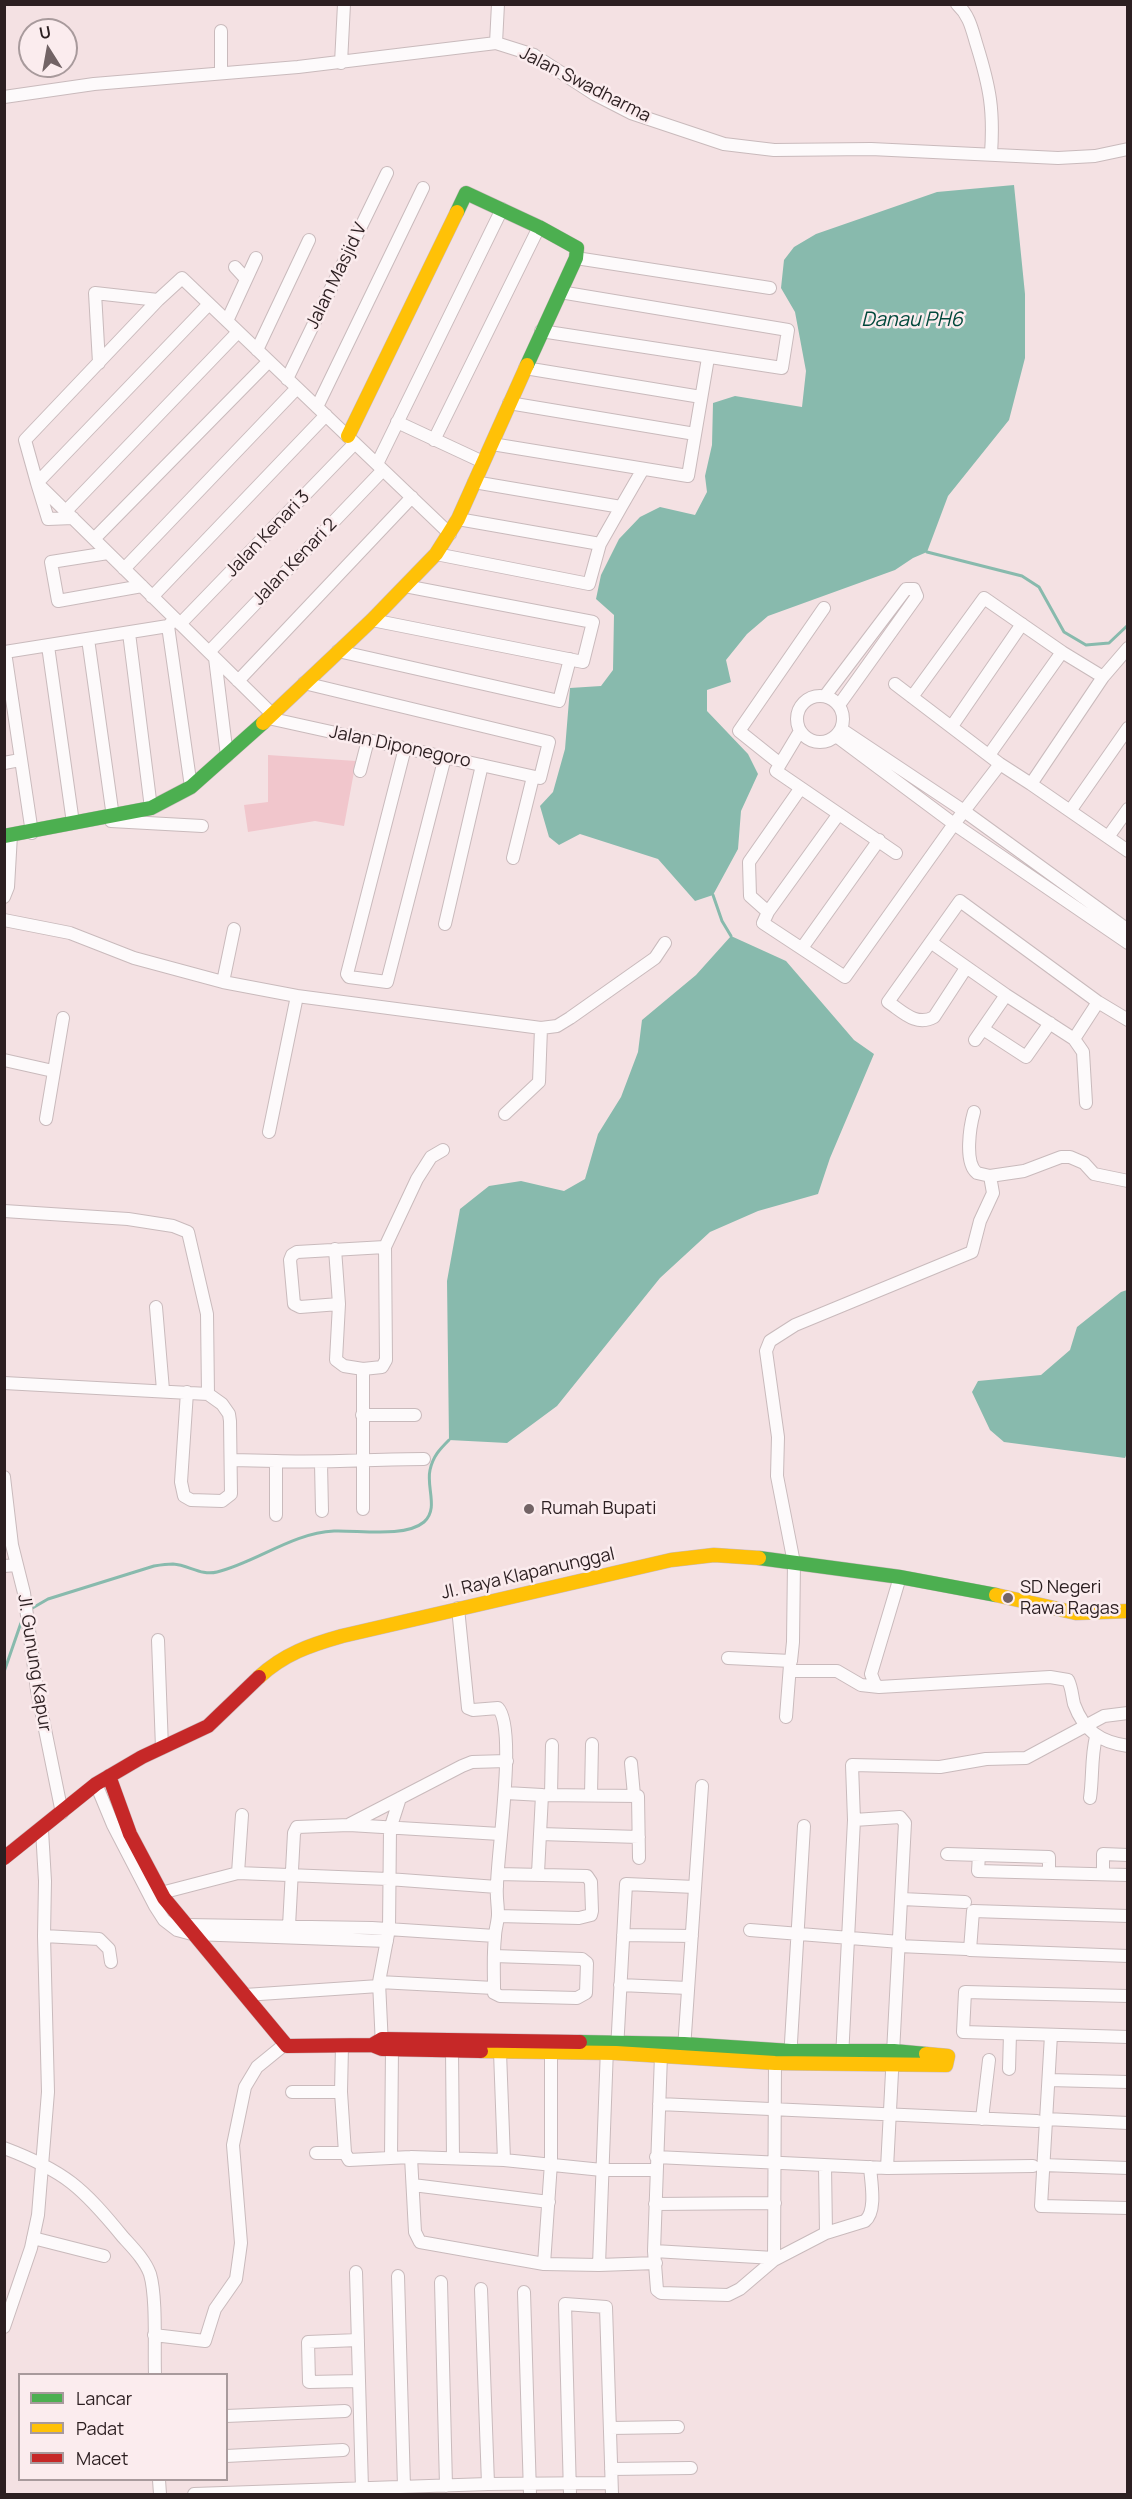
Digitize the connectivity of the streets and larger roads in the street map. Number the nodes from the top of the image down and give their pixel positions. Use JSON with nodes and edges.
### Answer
{"nodes":[{"id":1,"x":344,"y":4,"type":"edge"},
{"id":2,"x":498,"y":4,"type":"edge"},
{"id":3,"x":957,"y":4,"type":"edge"},
{"id":4,"x":221,"y":31,"type":"dead end"},
{"id":5,"x":496,"y":43,"type":"junction"},
{"id":6,"x":341,"y":63,"type":"junction"},
{"id":7,"x":221,"y":73,"type":"junction"},
{"id":8,"x":4,"y":97,"type":"edge"},
{"id":9,"x":1128,"y":149,"type":"edge"},
{"id":10,"x":991,"y":154,"type":"junction"},
{"id":11,"x":387,"y":173,"type":"dead end"},
{"id":12,"x":423,"y":188,"type":"dead end"},
{"id":13,"x":502,"y":209,"type":"junction"},
{"id":14,"x":538,"y":227,"type":"junction"},
{"id":15,"x":309,"y":240,"type":"dead end"},
{"id":16,"x":256,"y":258,"type":"dead end"},
{"id":17,"x":576,"y":258,"type":"junction"},
{"id":18,"x":235,"y":267,"type":"dead end"},
{"id":19,"x":246,"y":279,"type":"junction"},
{"id":20,"x":770,"y":288,"type":"dead end"},
{"id":21,"x":560,"y":292,"type":"junction"},
{"id":22,"x":158,"y":300,"type":"junction"},
{"id":23,"x":209,"y":304,"type":"junction"},
{"id":24,"x":227,"y":321,"type":"junction"},
{"id":25,"x":541,"y":331,"type":"junction"},
{"id":26,"x":238,"y":332,"type":"junction"},
{"id":27,"x":257,"y":350,"type":"junction"},
{"id":28,"x":708,"y":358,"type":"junction"},
{"id":29,"x":269,"y":361,"type":"junction"},
{"id":30,"x":99,"y":363,"type":"junction"},
{"id":31,"x":525,"y":368,"type":"junction"},
{"id":32,"x":287,"y":379,"type":"junction"},
{"id":33,"x":297,"y":388,"type":"junction"},
{"id":34,"x":701,"y":397,"type":"junction"},
{"id":35,"x":509,"y":403,"type":"junction"},
{"id":36,"x":321,"y":411,"type":"junction"},
{"id":37,"x":397,"y":422,"type":"junction"},
{"id":38,"x":695,"y":434,"type":"junction"},
{"id":39,"x":351,"y":440,"type":"junction"},
{"id":40,"x":434,"y":440,"type":"junction"},
{"id":41,"x":492,"y":444,"type":"junction"},
{"id":42,"x":483,"y":462,"type":"junction"},
{"id":43,"x":379,"y":467,"type":"junction"},
{"id":44,"x":643,"y":469,"type":"junction"},
{"id":45,"x":474,"y":482,"type":"junction"},
{"id":46,"x":37,"y":483,"type":"junction"},
{"id":47,"x":412,"y":497,"type":"junction"},
{"id":48,"x":621,"y":507,"type":"junction"},
{"id":49,"x":70,"y":515,"type":"junction"},
{"id":50,"x":458,"y":519,"type":"junction"},
{"id":51,"x":450,"y":534,"type":"junction"},
{"id":52,"x":94,"y":539,"type":"junction"},
{"id":53,"x":600,"y":544,"type":"junction"},
{"id":54,"x":108,"y":553,"type":"junction"},
{"id":55,"x":436,"y":554,"type":"junction"},
{"id":56,"x":124,"y":568,"type":"junction"},
{"id":57,"x":142,"y":586,"type":"junction"},
{"id":58,"x":405,"y":586,"type":"junction"},
{"id":59,"x":153,"y":597,"type":"junction"},
{"id":60,"x":824,"y":608,"type":"dead end"},
{"id":61,"x":372,"y":620,"type":"junction"},
{"id":62,"x":175,"y":623,"type":"junction"},
{"id":63,"x":1022,"y":624,"type":"junction"},
{"id":64,"x":129,"y":633,"type":"junction"},
{"id":65,"x":88,"y":639,"type":"junction"},
{"id":66,"x":48,"y":645,"type":"junction"},
{"id":67,"x":1128,"y":648,"type":"edge"},
{"id":68,"x":338,"y":651,"type":"junction"},
{"id":69,"x":5,"y":652,"type":"edge"},
{"id":70,"x":1062,"y":652,"type":"junction"},
{"id":71,"x":212,"y":655,"type":"junction"},
{"id":72,"x":570,"y":659,"type":"junction"},
{"id":73,"x":1103,"y":677,"type":"junction"},
{"id":74,"x":238,"y":681,"type":"junction"},
{"id":75,"x":304,"y":683,"type":"junction"},
{"id":76,"x":895,"y":684,"type":"dead end"},
{"id":77,"x":825,"y":696,"type":"junction"},
{"id":78,"x":912,"y":697,"type":"junction"},
{"id":79,"x":839,"y":705,"type":"junction"},
{"id":80,"x":270,"y":716,"type":"junction"},
{"id":81,"x":952,"y":726,"type":"junction"},
{"id":82,"x":1128,"y":728,"type":"edge"},
{"id":83,"x":800,"y":731,"type":"junction"},
{"id":84,"x":839,"y":732,"type":"junction"},
{"id":85,"x":368,"y":740,"type":"junction"},
{"id":86,"x":405,"y":748,"type":"junction"},
{"id":87,"x":989,"y":755,"type":"junction"},
{"id":88,"x":227,"y":756,"type":"junction"},
{"id":89,"x":445,"y":757,"type":"junction"},
{"id":90,"x":20,"y":760,"type":"junction"},
{"id":91,"x":779,"y":762,"type":"junction"},
{"id":92,"x":4,"y":763,"type":"edge"},
{"id":93,"x":1000,"y":764,"type":"junction"},
{"id":94,"x":482,"y":765,"type":"junction"},
{"id":95,"x":360,"y":771,"type":"dead end"},
{"id":96,"x":533,"y":777,"type":"junction"},
{"id":97,"x":1031,"y":784,"type":"junction"},
{"id":98,"x":191,"y":787,"type":"junction"},
{"id":99,"x":800,"y":789,"type":"junction"},
{"id":100,"x":151,"y":808,"type":"junction"},
{"id":101,"x":1128,"y":809,"type":"edge"},
{"id":102,"x":964,"y":811,"type":"junction"},
{"id":103,"x":1070,"y":811,"type":"junction"},
{"id":104,"x":838,"y":815,"type":"junction"},
{"id":105,"x":112,"y":817,"type":"junction"},
{"id":106,"x":92,"y":820,"type":"junction"},
{"id":107,"x":73,"y":823,"type":"junction"},
{"id":108,"x":954,"y":824,"type":"junction"},
{"id":109,"x":202,"y":826,"type":"dead end"},
{"id":110,"x":32,"y":833,"type":"junction"},
{"id":111,"x":8,"y":836,"type":"edge"},
{"id":112,"x":1108,"y":837,"type":"junction"},
{"id":113,"x":879,"y":840,"type":"junction"},
{"id":114,"x":1128,"y":851,"type":"edge"},
{"id":115,"x":896,"y":853,"type":"dead end"},
{"id":116,"x":513,"y":858,"type":"dead end"},
{"id":117,"x":4,"y":897,"type":"edge"},
{"id":118,"x":768,"y":912,"type":"junction"},
{"id":119,"x":4,"y":920,"type":"edge"},
{"id":120,"x":445,"y":924,"type":"dead end"},
{"id":121,"x":234,"y":929,"type":"dead end"},
{"id":122,"x":1128,"y":930,"type":"edge"},
{"id":123,"x":665,"y":943,"type":"dead end"},
{"id":124,"x":932,"y":943,"type":"junction"},
{"id":125,"x":1128,"y":943,"type":"edge"},
{"id":126,"x":802,"y":948,"type":"junction"},
{"id":127,"x":966,"y":968,"type":"junction"},
{"id":128,"x":223,"y":982,"type":"junction"},
{"id":129,"x":1006,"y":995,"type":"junction"},
{"id":130,"x":297,"y":996,"type":"junction"},
{"id":131,"x":1098,"y":1002,"type":"junction"},
{"id":132,"x":63,"y":1018,"type":"dead end"},
{"id":133,"x":1128,"y":1020,"type":"edge"},
{"id":134,"x":1050,"y":1023,"type":"junction"},
{"id":135,"x":541,"y":1028,"type":"junction"},
{"id":136,"x":983,"y":1029,"type":"junction"},
{"id":137,"x":1074,"y":1039,"type":"junction"},
{"id":138,"x":975,"y":1040,"type":"dead end"},
{"id":139,"x":4,"y":1060,"type":"edge"},
{"id":140,"x":53,"y":1071,"type":"junction"},
{"id":141,"x":1086,"y":1103,"type":"dead end"},
{"id":142,"x":974,"y":1112,"type":"dead end"},
{"id":143,"x":505,"y":1114,"type":"dead end"},
{"id":144,"x":45,"y":1119,"type":"dead end"},
{"id":145,"x":269,"y":1132,"type":"dead end"},
{"id":146,"x":443,"y":1150,"type":"dead end"},
{"id":147,"x":990,"y":1176,"type":"junction"},
{"id":148,"x":1128,"y":1181,"type":"edge"},
{"id":149,"x":4,"y":1211,"type":"edge"},
{"id":150,"x":385,"y":1247,"type":"junction"},
{"id":151,"x":335,"y":1249,"type":"junction"},
{"id":152,"x":339,"y":1304,"type":"junction"},
{"id":153,"x":156,"y":1307,"type":"dead end"},
{"id":154,"x":363,"y":1369,"type":"junction"},
{"id":155,"x":4,"y":1383,"type":"edge"},
{"id":156,"x":163,"y":1390,"type":"junction"},
{"id":157,"x":187,"y":1392,"type":"junction"},
{"id":158,"x":208,"y":1394,"type":"junction"},
{"id":159,"x":362,"y":1415,"type":"junction"},
{"id":160,"x":416,"y":1415,"type":"dead end"},
{"id":161,"x":363,"y":1459,"type":"junction"},
{"id":162,"x":424,"y":1459,"type":"dead end"},
{"id":163,"x":232,"y":1460,"type":"junction"},
{"id":164,"x":276,"y":1461,"type":"junction"},
{"id":165,"x":321,"y":1462,"type":"junction"},
{"id":166,"x":4,"y":1477,"type":"edge"},
{"id":167,"x":363,"y":1509,"type":"dead end"},
{"id":168,"x":322,"y":1511,"type":"dead end"},
{"id":169,"x":276,"y":1515,"type":"dead end"},
{"id":170,"x":794,"y":1563,"type":"junction"},
{"id":171,"x":11,"y":1566,"type":"edge"},
{"id":172,"x":900,"y":1577,"type":"junction"},
{"id":173,"x":458,"y":1608,"type":"junction"},
{"id":174,"x":1128,"y":1611,"type":"edge"},
{"id":175,"x":159,"y":1640,"type":"dead end"},
{"id":176,"x":728,"y":1658,"type":"dead end"},
{"id":177,"x":790,"y":1666,"type":"junction"},
{"id":178,"x":879,"y":1687,"type":"junction"},
{"id":179,"x":1128,"y":1713,"type":"edge"},
{"id":180,"x":786,"y":1718,"type":"dead end"},
{"id":181,"x":1086,"y":1725,"type":"junction"},
{"id":182,"x":1096,"y":1737,"type":"junction"},
{"id":183,"x":592,"y":1744,"type":"dead end"},
{"id":184,"x":552,"y":1745,"type":"dead end"},
{"id":185,"x":1128,"y":1746,"type":"edge"},
{"id":186,"x":162,"y":1748,"type":"junction"},
{"id":187,"x":507,"y":1761,"type":"junction"},
{"id":188,"x":631,"y":1763,"type":"dead end"},
{"id":189,"x":109,"y":1776,"type":"junction"},
{"id":190,"x":96,"y":1784,"type":"junction"},
{"id":191,"x":702,"y":1786,"type":"dead end"},
{"id":192,"x":506,"y":1793,"type":"junction"},
{"id":193,"x":547,"y":1795,"type":"junction"},
{"id":194,"x":591,"y":1795,"type":"junction"},
{"id":195,"x":634,"y":1795,"type":"junction"},
{"id":196,"x":400,"y":1798,"type":"junction"},
{"id":197,"x":1090,"y":1798,"type":"dead end"},
{"id":198,"x":62,"y":1813,"type":"junction"},
{"id":199,"x":242,"y":1815,"type":"dead end"},
{"id":200,"x":854,"y":1820,"type":"junction"},
{"id":201,"x":349,"y":1825,"type":"junction"},
{"id":202,"x":804,"y":1826,"type":"dead end"},
{"id":203,"x":390,"y":1829,"type":"junction"},
{"id":204,"x":42,"y":1830,"type":"junction"},
{"id":205,"x":500,"y":1834,"type":"junction"},
{"id":206,"x":540,"y":1834,"type":"junction"},
{"id":207,"x":639,"y":1837,"type":"junction"},
{"id":208,"x":947,"y":1854,"type":"dead end"},
{"id":209,"x":1128,"y":1855,"type":"edge"},
{"id":210,"x":4,"y":1858,"type":"edge"},
{"id":211,"x":639,"y":1858,"type":"dead end"},
{"id":212,"x":238,"y":1873,"type":"junction"},
{"id":213,"x":538,"y":1873,"type":"junction"},
{"id":214,"x":498,"y":1874,"type":"junction"},
{"id":215,"x":1102,"y":1874,"type":"junction"},
{"id":216,"x":293,"y":1875,"type":"junction"},
{"id":217,"x":1128,"y":1875,"type":"edge"},
{"id":218,"x":388,"y":1879,"type":"junction"},
{"id":219,"x":497,"y":1887,"type":"junction"},
{"id":220,"x":695,"y":1887,"type":"junction"},
{"id":221,"x":161,"y":1893,"type":"junction"},
{"id":222,"x":902,"y":1899,"type":"junction"},
{"id":223,"x":965,"y":1902,"type":"dead end"},
{"id":224,"x":498,"y":1916,"type":"junction"},
{"id":225,"x":1128,"y":1916,"type":"edge"},
{"id":226,"x":289,"y":1926,"type":"junction"},
{"id":227,"x":190,"y":1930,"type":"junction"},
{"id":228,"x":750,"y":1930,"type":"dead end"},
{"id":229,"x":798,"y":1934,"type":"junction"},
{"id":230,"x":388,"y":1935,"type":"junction"},
{"id":231,"x":623,"y":1935,"type":"junction"},
{"id":232,"x":44,"y":1936,"type":"junction"},
{"id":233,"x":495,"y":1936,"type":"junction"},
{"id":234,"x":692,"y":1936,"type":"junction"},
{"id":235,"x":848,"y":1938,"type":"junction"},
{"id":236,"x":900,"y":1944,"type":"junction"},
{"id":237,"x":966,"y":1949,"type":"dead end"},
{"id":238,"x":494,"y":1956,"type":"junction"},
{"id":239,"x":1128,"y":1956,"type":"edge"},
{"id":240,"x":111,"y":1962,"type":"dead end"},
{"id":241,"x":379,"y":1984,"type":"junction"},
{"id":242,"x":620,"y":1985,"type":"junction"},
{"id":243,"x":494,"y":1988,"type":"junction"},
{"id":244,"x":688,"y":1989,"type":"junction"},
{"id":245,"x":245,"y":1995,"type":"junction"},
{"id":246,"x":1128,"y":1996,"type":"edge"},
{"id":247,"x":1010,"y":2034,"type":"junction"},
{"id":248,"x":1051,"y":2035,"type":"junction"},
{"id":249,"x":1128,"y":2037,"type":"edge"},
{"id":250,"x":284,"y":2045,"type":"junction"},
{"id":251,"x":382,"y":2045,"type":"junction"},
{"id":252,"x":342,"y":2046,"type":"junction"},
{"id":253,"x":612,"y":2048,"type":"junction"},
{"id":254,"x":452,"y":2050,"type":"junction"},
{"id":255,"x":683,"y":2050,"type":"junction"},
{"id":256,"x":500,"y":2052,"type":"junction"},
{"id":257,"x":551,"y":2053,"type":"junction"},
{"id":258,"x":661,"y":2055,"type":"junction"},
{"id":259,"x":843,"y":2056,"type":"junction"},
{"id":260,"x":893,"y":2057,"type":"junction"},
{"id":261,"x":785,"y":2059,"type":"junction"},
{"id":262,"x":989,"y":2060,"type":"dead end"},
{"id":263,"x":1009,"y":2069,"type":"dead end"},
{"id":264,"x":1049,"y":2080,"type":"junction"},
{"id":265,"x":1128,"y":2082,"type":"edge"},
{"id":266,"x":292,"y":2092,"type":"dead end"},
{"id":267,"x":341,"y":2092,"type":"junction"},
{"id":268,"x":659,"y":2104,"type":"junction"},
{"id":269,"x":775,"y":2110,"type":"junction"},
{"id":270,"x":890,"y":2116,"type":"junction"},
{"id":271,"x":982,"y":2119,"type":"junction"},
{"id":272,"x":1041,"y":2120,"type":"junction"},
{"id":273,"x":1128,"y":2123,"type":"edge"},
{"id":274,"x":4,"y":2148,"type":"edge"},
{"id":275,"x":316,"y":2153,"type":"dead end"},
{"id":276,"x":345,"y":2153,"type":"junction"},
{"id":277,"x":391,"y":2157,"type":"junction"},
{"id":278,"x":411,"y":2157,"type":"junction"},
{"id":279,"x":656,"y":2157,"type":"junction"},
{"id":280,"x":453,"y":2158,"type":"junction"},
{"id":281,"x":504,"y":2160,"type":"junction"},
{"id":282,"x":41,"y":2162,"type":"junction"},
{"id":283,"x":551,"y":2163,"type":"junction"},
{"id":284,"x":775,"y":2163,"type":"junction"},
{"id":285,"x":825,"y":2166,"type":"junction"},
{"id":286,"x":1038,"y":2166,"type":"junction"},
{"id":287,"x":870,"y":2167,"type":"junction"},
{"id":288,"x":887,"y":2168,"type":"junction"},
{"id":289,"x":1128,"y":2168,"type":"edge"},
{"id":290,"x":602,"y":2170,"type":"junction"},
{"id":291,"x":656,"y":2170,"type":"junction"},
{"id":292,"x":413,"y":2185,"type":"junction"},
{"id":293,"x":549,"y":2202,"type":"junction"},
{"id":294,"x":775,"y":2203,"type":"junction"},
{"id":295,"x":655,"y":2204,"type":"junction"},
{"id":296,"x":1128,"y":2208,"type":"edge"},
{"id":297,"x":826,"y":2233,"type":"junction"},
{"id":298,"x":33,"y":2238,"type":"junction"},
{"id":299,"x":104,"y":2256,"type":"dead end"},
{"id":300,"x":655,"y":2257,"type":"junction"},
{"id":301,"x":774,"y":2259,"type":"junction"},
{"id":302,"x":544,"y":2264,"type":"junction"},
{"id":303,"x":599,"y":2265,"type":"junction"},
{"id":304,"x":356,"y":2272,"type":"dead end"},
{"id":305,"x":398,"y":2276,"type":"dead end"},
{"id":306,"x":441,"y":2282,"type":"dead end"},
{"id":307,"x":481,"y":2289,"type":"dead end"},
{"id":308,"x":524,"y":2292,"type":"dead end"},
{"id":309,"x":4,"y":2327,"type":"edge"},
{"id":310,"x":154,"y":2335,"type":"junction"},
{"id":311,"x":358,"y":2340,"type":"junction"},
{"id":312,"x":155,"y":2373,"type":"edge"},
{"id":313,"x":359,"y":2381,"type":"junction"},
{"id":314,"x":345,"y":2411,"type":"dead end"},
{"id":315,"x":228,"y":2416,"type":"edge"},
{"id":316,"x":678,"y":2427,"type":"dead end"},
{"id":317,"x":610,"y":2428,"type":"junction"},
{"id":318,"x":343,"y":2450,"type":"dead end"},
{"id":319,"x":228,"y":2456,"type":"edge"},
{"id":320,"x":691,"y":2468,"type":"dead end"},
{"id":321,"x":611,"y":2469,"type":"junction"},
{"id":322,"x":488,"y":2484,"type":"junction"},
{"id":323,"x":446,"y":2486,"type":"junction"},
{"id":324,"x":404,"y":2487,"type":"junction"},
{"id":325,"x":362,"y":2489,"type":"junction"},
{"id":326,"x":530,"y":2489,"type":"edge"},
{"id":327,"x":570,"y":2489,"type":"edge"},
{"id":328,"x":612,"y":2489,"type":"edge"},
{"id":329,"x":464,"y":2490,"type":"edge"},
{"id":330,"x":195,"y":2494,"type":"edge"}],
"edges":[{"from":1,"to":6,"type":"street"},
{"from":2,"to":5,"type":"street"},
{"from":3,"to":10,"type":"street"},
{"from":4,"to":7,"type":"street"},
{"from":5,"to":6,"type":"street","name":"Jalan Swadharma"},
{"from":5,"to":10,"type":"street","name":"Jalan Swadharma"},
{"from":6,"to":7,"type":"street","name":"Jalan Swadharma"},
{"from":7,"to":8,"type":"street","name":"Jalan Swadharma"},
{"from":9,"to":10,"type":"street","name":"Jalan Swadharma"},
{"from":11,"to":32,"type":"street","name":"Jalan Masjid V"},
{"from":12,"to":36,"type":"street"},
{"from":13,"to":14,"type":"street"},
{"from":13,"to":37,"type":"street","name":"Jalan Kenari 2"},
{"from":13,"to":39,"type":"street"},
{"from":14,"to":17,"type":"street"},
{"from":14,"to":40,"type":"street"},
{"from":15,"to":27,"type":"street"},
{"from":16,"to":19,"type":"street"},
{"from":17,"to":20,"type":"street"},
{"from":17,"to":21,"type":"street"},
{"from":18,"to":19,"type":"street"},
{"from":19,"to":24,"type":"street"},
{"from":21,"to":25,"type":"street"},
{"from":21,"to":28,"type":"street"},
{"from":22,"to":23,"type":"street"},
{"from":22,"to":30,"type":"street"},
{"from":22,"to":30,"type":"street"},
{"from":23,"to":24,"type":"street"},
{"from":23,"to":46,"type":"street"},
{"from":24,"to":26,"type":"street"},
{"from":25,"to":28,"type":"street"},
{"from":25,"to":31,"type":"street"},
{"from":26,"to":27,"type":"street"},
{"from":26,"to":49,"type":"street"},
{"from":27,"to":29,"type":"street"},
{"from":28,"to":34,"type":"street"},
{"from":29,"to":32,"type":"street"},
{"from":29,"to":52,"type":"street"},
{"from":30,"to":46,"type":"street"},
{"from":31,"to":34,"type":"street"},
{"from":31,"to":35,"type":"street"},
{"from":32,"to":33,"type":"street"},
{"from":33,"to":36,"type":"street"},
{"from":33,"to":56,"type":"street"},
{"from":34,"to":38,"type":"street"},
{"from":35,"to":38,"type":"street"},
{"from":35,"to":41,"type":"street"},
{"from":36,"to":39,"type":"street"},
{"from":36,"to":59,"type":"street"},
{"from":37,"to":40,"type":"street"},
{"from":37,"to":43,"type":"street","name":"Jalan Kenari 2"},
{"from":38,"to":44,"type":"street"},
{"from":39,"to":43,"type":"street"},
{"from":39,"to":62,"type":"street","name":"Jalan Kenari 3"},
{"from":40,"to":42,"type":"street"},
{"from":41,"to":42,"type":"street"},
{"from":41,"to":44,"type":"street"},
{"from":42,"to":45,"type":"street"},
{"from":43,"to":47,"type":"street"},
{"from":43,"to":71,"type":"street","name":"Jalan Kenari 2"},
{"from":44,"to":48,"type":"street"},
{"from":45,"to":48,"type":"street"},
{"from":45,"to":50,"type":"street"},
{"from":46,"to":49,"type":"street"},
{"from":46,"to":49,"type":"street"},
{"from":47,"to":51,"type":"street"},
{"from":47,"to":74,"type":"street"},
{"from":48,"to":53,"type":"street"},
{"from":49,"to":52,"type":"street"},
{"from":50,"to":51,"type":"street"},
{"from":50,"to":53,"type":"street"},
{"from":51,"to":55,"type":"street"},
{"from":52,"to":54,"type":"street"},
{"from":53,"to":55,"type":"street"},
{"from":54,"to":56,"type":"street"},
{"from":54,"to":57,"type":"street"},
{"from":55,"to":58,"type":"street"},
{"from":56,"to":57,"type":"street"},
{"from":57,"to":59,"type":"street"},
{"from":58,"to":61,"type":"street"},
{"from":58,"to":72,"type":"street"},
{"from":59,"to":62,"type":"street"},
{"from":60,"to":91,"type":"street"},
{"from":61,"to":68,"type":"street"},
{"from":61,"to":72,"type":"street"},
{"from":62,"to":64,"type":"street"},
{"from":62,"to":71,"type":"street"},
{"from":62,"to":98,"type":"street"},
{"from":63,"to":70,"type":"street"},
{"from":63,"to":78,"type":"street"},
{"from":63,"to":81,"type":"street"},
{"from":64,"to":65,"type":"street"},
{"from":64,"to":100,"type":"street"},
{"from":65,"to":66,"type":"street"},
{"from":65,"to":105,"type":"street"},
{"from":66,"to":69,"type":"street"},
{"from":66,"to":107,"type":"street"},
{"from":67,"to":73,"type":"street"},
{"from":68,"to":72,"type":"street"},
{"from":68,"to":75,"type":"street"},
{"from":69,"to":90,"type":"street"},
{"from":70,"to":73,"type":"street"},
{"from":70,"to":87,"type":"street"},
{"from":71,"to":74,"type":"street"},
{"from":71,"to":88,"type":"street"},
{"from":73,"to":97,"type":"street"},
{"from":74,"to":80,"type":"street"},
{"from":75,"to":80,"type":"street"},
{"from":75,"to":96,"type":"street"},
{"from":76,"to":78,"type":"street"},
{"from":77,"to":79,"type":"street"},
{"from":77,"to":79,"type":"street"},
{"from":77,"to":83,"type":"street"},
{"from":78,"to":81,"type":"street"},
{"from":79,"to":84,"type":"street"},
{"from":80,"to":85,"type":"street","name":"Jalan Diponegoro"},
{"from":80,"to":88,"type":"street"},
{"from":81,"to":87,"type":"street"},
{"from":82,"to":103,"type":"street"},
{"from":83,"to":84,"type":"street"},
{"from":83,"to":91,"type":"street"},
{"from":84,"to":102,"type":"street"},
{"from":84,"to":108,"type":"street"},
{"from":85,"to":86,"type":"street","name":"Jalan Diponegoro"},
{"from":85,"to":95,"type":"street"},
{"from":86,"to":89,"type":"street","name":"Jalan Diponegoro"},
{"from":86,"to":89,"type":"street"},
{"from":87,"to":93,"type":"street"},
{"from":88,"to":98,"type":"street"},
{"from":89,"to":94,"type":"street","name":"Jalan Diponegoro"},
{"from":90,"to":92,"type":"street"},
{"from":90,"to":110,"type":"street"},
{"from":91,"to":99,"type":"street"},
{"from":93,"to":97,"type":"street"},
{"from":93,"to":102,"type":"street"},
{"from":94,"to":96,"type":"street","name":"Jalan Diponegoro"},
{"from":94,"to":120,"type":"street"},
{"from":96,"to":116,"type":"street"},
{"from":97,"to":103,"type":"street"},
{"from":98,"to":100,"type":"street"},
{"from":99,"to":104,"type":"street"},
{"from":99,"to":118,"type":"street"},
{"from":100,"to":105,"type":"street"},
{"from":101,"to":112,"type":"street"},
{"from":102,"to":108,"type":"street"},
{"from":102,"to":122,"type":"street"},
{"from":103,"to":112,"type":"street"},
{"from":104,"to":113,"type":"street"},
{"from":104,"to":118,"type":"street"},
{"from":105,"to":106,"type":"street"},
{"from":106,"to":107,"type":"street"},
{"from":106,"to":109,"type":"street"},
{"from":107,"to":110,"type":"street"},
{"from":108,"to":125,"type":"street"},
{"from":108,"to":126,"type":"street"},
{"from":110,"to":111,"type":"street"},
{"from":111,"to":117,"type":"street"},
{"from":112,"to":114,"type":"street"},
{"from":113,"to":115,"type":"street"},
{"from":113,"to":126,"type":"street"},
{"from":118,"to":126,"type":"street"},
{"from":119,"to":128,"type":"street"},
{"from":121,"to":128,"type":"street"},
{"from":123,"to":135,"type":"street"},
{"from":124,"to":127,"type":"street"},
{"from":124,"to":127,"type":"street"},
{"from":124,"to":131,"type":"street"},
{"from":127,"to":129,"type":"street"},
{"from":128,"to":130,"type":"street"},
{"from":129,"to":134,"type":"street"},
{"from":129,"to":136,"type":"street"},
{"from":130,"to":135,"type":"street"},
{"from":130,"to":145,"type":"street"},
{"from":131,"to":133,"type":"street"},
{"from":131,"to":137,"type":"street"},
{"from":132,"to":140,"type":"street"},
{"from":134,"to":136,"type":"street"},
{"from":134,"to":137,"type":"street"},
{"from":135,"to":143,"type":"street"},
{"from":136,"to":138,"type":"street"},
{"from":137,"to":141,"type":"street"},
{"from":139,"to":140,"type":"street"},
{"from":140,"to":144,"type":"street"},
{"from":142,"to":147,"type":"street"},
{"from":146,"to":150,"type":"street"},
{"from":147,"to":148,"type":"street"},
{"from":147,"to":170,"type":"street"},
{"from":149,"to":158,"type":"street"},
{"from":150,"to":151,"type":"street"},
{"from":150,"to":154,"type":"street"},
{"from":151,"to":152,"type":"street"},
{"from":151,"to":152,"type":"street"},
{"from":152,"to":154,"type":"street"},
{"from":153,"to":156,"type":"street"},
{"from":154,"to":159,"type":"street"},
{"from":155,"to":156,"type":"street"},
{"from":156,"to":157,"type":"street"},
{"from":157,"to":158,"type":"street"},
{"from":157,"to":163,"type":"street"},
{"from":158,"to":163,"type":"street"},
{"from":159,"to":160,"type":"street"},
{"from":159,"to":161,"type":"street"},
{"from":161,"to":162,"type":"street"},
{"from":161,"to":165,"type":"street"},
{"from":161,"to":167,"type":"street"},
{"from":163,"to":164,"type":"street"},
{"from":164,"to":165,"type":"street"},
{"from":164,"to":169,"type":"street"},
{"from":165,"to":168,"type":"street"},
{"from":166,"to":171,"type":"street","name":"Jl. Gunung Kapur"},
{"from":170,"to":172,"type":"street","name":"Jl. Raya Klapanunggal"},
{"from":170,"to":173,"type":"street","name":"Jl. Raya Klapanunggal"},
{"from":170,"to":177,"type":"street"},
{"from":171,"to":198,"type":"street","name":"Jl. Gunung Kapur"},
{"from":172,"to":174,"type":"street","name":"Jl. Raya Klapanunggal"},
{"from":172,"to":178,"type":"street"},
{"from":173,"to":186,"type":"street","name":"Jl. Raya Klapanunggal"},
{"from":173,"to":187,"type":"street"},
{"from":175,"to":186,"type":"street"},
{"from":176,"to":177,"type":"street"},
{"from":177,"to":178,"type":"street"},
{"from":177,"to":180,"type":"street"},
{"from":178,"to":181,"type":"street"},
{"from":179,"to":181,"type":"street"},
{"from":181,"to":182,"type":"street"},
{"from":181,"to":200,"type":"street"},
{"from":182,"to":185,"type":"street"},
{"from":182,"to":197,"type":"street"},
{"from":183,"to":194,"type":"street"},
{"from":184,"to":193,"type":"street"},
{"from":186,"to":189,"type":"street","name":"Jl. Raya Klapanunggal"},
{"from":187,"to":192,"type":"street"},
{"from":187,"to":196,"type":"street"},
{"from":188,"to":195,"type":"street"},
{"from":189,"to":190,"type":"street","name":"Jl. Raya Klapanunggal"},
{"from":189,"to":221,"type":"street"},
{"from":190,"to":198,"type":"street","name":"Jl. Raya Klapanunggal"},
{"from":190,"to":227,"type":"street"},
{"from":191,"to":220,"type":"street"},
{"from":192,"to":193,"type":"street"},
{"from":192,"to":205,"type":"street"},
{"from":193,"to":194,"type":"street"},
{"from":193,"to":206,"type":"street"},
{"from":194,"to":195,"type":"street"},
{"from":195,"to":207,"type":"street"},
{"from":196,"to":201,"type":"street"},
{"from":196,"to":203,"type":"street"},
{"from":198,"to":204,"type":"street","name":"Jl. Raya Klapanunggal"},
{"from":199,"to":212,"type":"street"},
{"from":200,"to":222,"type":"street"},
{"from":200,"to":235,"type":"street"},
{"from":201,"to":203,"type":"street"},
{"from":201,"to":216,"type":"street"},
{"from":202,"to":229,"type":"street"},
{"from":203,"to":205,"type":"street"},
{"from":203,"to":218,"type":"street"},
{"from":204,"to":210,"type":"street","name":"Jl. Raya Klapanunggal"},
{"from":204,"to":232,"type":"street"},
{"from":205,"to":214,"type":"street"},
{"from":206,"to":207,"type":"street"},
{"from":206,"to":213,"type":"street"},
{"from":207,"to":211,"type":"street"},
{"from":208,"to":215,"type":"street"},
{"from":209,"to":215,"type":"street"},
{"from":212,"to":216,"type":"street"},
{"from":212,"to":221,"type":"street"},
{"from":213,"to":214,"type":"street"},
{"from":213,"to":224,"type":"street"},
{"from":214,"to":219,"type":"street"},
{"from":215,"to":217,"type":"street"},
{"from":216,"to":218,"type":"street"},
{"from":216,"to":226,"type":"street"},
{"from":218,"to":219,"type":"street"},
{"from":218,"to":230,"type":"street"},
{"from":219,"to":224,"type":"street"},
{"from":220,"to":231,"type":"street"},
{"from":220,"to":234,"type":"street"},
{"from":221,"to":227,"type":"street"},
{"from":222,"to":223,"type":"street"},
{"from":222,"to":236,"type":"street"},
{"from":224,"to":233,"type":"street"},
{"from":225,"to":239,"type":"street"},
{"from":226,"to":227,"type":"street"},
{"from":226,"to":230,"type":"street"},
{"from":227,"to":230,"type":"street"},
{"from":227,"to":245,"type":"street"},
{"from":228,"to":229,"type":"street"},
{"from":229,"to":235,"type":"street"},
{"from":229,"to":261,"type":"street"},
{"from":230,"to":233,"type":"street"},
{"from":230,"to":241,"type":"street"},
{"from":231,"to":234,"type":"street"},
{"from":231,"to":242,"type":"street"},
{"from":232,"to":240,"type":"street"},
{"from":232,"to":282,"type":"street"},
{"from":233,"to":238,"type":"street"},
{"from":234,"to":244,"type":"street"},
{"from":235,"to":236,"type":"street"},
{"from":235,"to":259,"type":"street"},
{"from":236,"to":237,"type":"street"},
{"from":236,"to":260,"type":"street"},
{"from":238,"to":243,"type":"street"},
{"from":238,"to":243,"type":"street"},
{"from":241,"to":243,"type":"street"},
{"from":241,"to":245,"type":"street"},
{"from":241,"to":251,"type":"street"},
{"from":242,"to":244,"type":"street"},
{"from":242,"to":253,"type":"street"},
{"from":244,"to":255,"type":"street"},
{"from":245,"to":250,"type":"street"},
{"from":246,"to":247,"type":"street"},
{"from":247,"to":248,"type":"street"},
{"from":247,"to":263,"type":"street"},
{"from":248,"to":249,"type":"street"},
{"from":248,"to":264,"type":"street"},
{"from":250,"to":252,"type":"street"},
{"from":250,"to":310,"type":"street"},
{"from":251,"to":252,"type":"street"},
{"from":251,"to":253,"type":"street"},
{"from":251,"to":254,"type":"street"},
{"from":251,"to":277,"type":"street"},
{"from":252,"to":267,"type":"street"},
{"from":253,"to":255,"type":"street"},
{"from":253,"to":257,"type":"street"},
{"from":253,"to":258,"type":"street"},
{"from":253,"to":290,"type":"street"},
{"from":254,"to":256,"type":"street"},
{"from":254,"to":280,"type":"street"},
{"from":255,"to":258,"type":"street"},
{"from":255,"to":261,"type":"street"},
{"from":255,"to":261,"type":"street"},
{"from":256,"to":257,"type":"street"},
{"from":256,"to":281,"type":"street"},
{"from":257,"to":283,"type":"street"},
{"from":258,"to":268,"type":"street"},
{"from":259,"to":260,"type":"street"},
{"from":259,"to":261,"type":"street"},
{"from":260,"to":270,"type":"street"},
{"from":261,"to":269,"type":"street"},
{"from":262,"to":271,"type":"street"},
{"from":264,"to":265,"type":"street"},
{"from":264,"to":272,"type":"street"},
{"from":266,"to":267,"type":"street"},
{"from":267,"to":276,"type":"street"},
{"from":268,"to":269,"type":"street"},
{"from":268,"to":279,"type":"street"},
{"from":269,"to":270,"type":"street"},
{"from":269,"to":284,"type":"street"},
{"from":270,"to":271,"type":"street"},
{"from":270,"to":288,"type":"street"},
{"from":271,"to":272,"type":"street"},
{"from":272,"to":273,"type":"street"},
{"from":272,"to":286,"type":"street"},
{"from":274,"to":282,"type":"street"},
{"from":275,"to":276,"type":"street"},
{"from":276,"to":277,"type":"street"},
{"from":277,"to":278,"type":"street"},
{"from":278,"to":280,"type":"street"},
{"from":278,"to":292,"type":"street"},
{"from":279,"to":284,"type":"street"},
{"from":279,"to":291,"type":"street"},
{"from":280,"to":281,"type":"street"},
{"from":281,"to":283,"type":"street"},
{"from":282,"to":298,"type":"street"},
{"from":282,"to":310,"type":"street"},
{"from":283,"to":290,"type":"street"},
{"from":283,"to":293,"type":"street"},
{"from":284,"to":285,"type":"street"},
{"from":284,"to":294,"type":"street"},
{"from":285,"to":287,"type":"street"},
{"from":285,"to":297,"type":"street"},
{"from":286,"to":288,"type":"street"},
{"from":286,"to":289,"type":"street"},
{"from":286,"to":296,"type":"street"},
{"from":287,"to":288,"type":"street"},
{"from":287,"to":297,"type":"street"},
{"from":290,"to":291,"type":"street"},
{"from":290,"to":303,"type":"street"},
{"from":291,"to":295,"type":"street"},
{"from":292,"to":293,"type":"street"},
{"from":292,"to":302,"type":"street"},
{"from":293,"to":302,"type":"street"},
{"from":294,"to":295,"type":"street"},
{"from":294,"to":301,"type":"street"},
{"from":295,"to":300,"type":"street"},
{"from":297,"to":301,"type":"street"},
{"from":298,"to":299,"type":"street"},
{"from":298,"to":309,"type":"street"},
{"from":300,"to":301,"type":"street"},
{"from":300,"to":301,"type":"street"},
{"from":300,"to":303,"type":"street"},
{"from":302,"to":303,"type":"street"},
{"from":304,"to":311,"type":"street"},
{"from":305,"to":324,"type":"street"},
{"from":306,"to":323,"type":"street"},
{"from":307,"to":322,"type":"street"},
{"from":308,"to":326,"type":"street"},
{"from":310,"to":312,"type":"street"},
{"from":311,"to":313,"type":"street"},
{"from":311,"to":313,"type":"street"},
{"from":313,"to":325,"type":"street"},
{"from":314,"to":315,"type":"street"},
{"from":316,"to":317,"type":"street"},
{"from":317,"to":321,"type":"street"},
{"from":317,"to":327,"type":"street"},
{"from":318,"to":319,"type":"street"},
{"from":320,"to":321,"type":"street"},
{"from":321,"to":328,"type":"street"},
{"from":322,"to":326,"type":"street"},
{"from":322,"to":329,"type":"street"},
{"from":323,"to":324,"type":"street"},
{"from":323,"to":329,"type":"street"},
{"from":324,"to":325,"type":"street"},
{"from":325,"to":330,"type":"street"},
{"from":326,"to":327,"type":"street"},
{"from":327,"to":328,"type":"street"}]}
